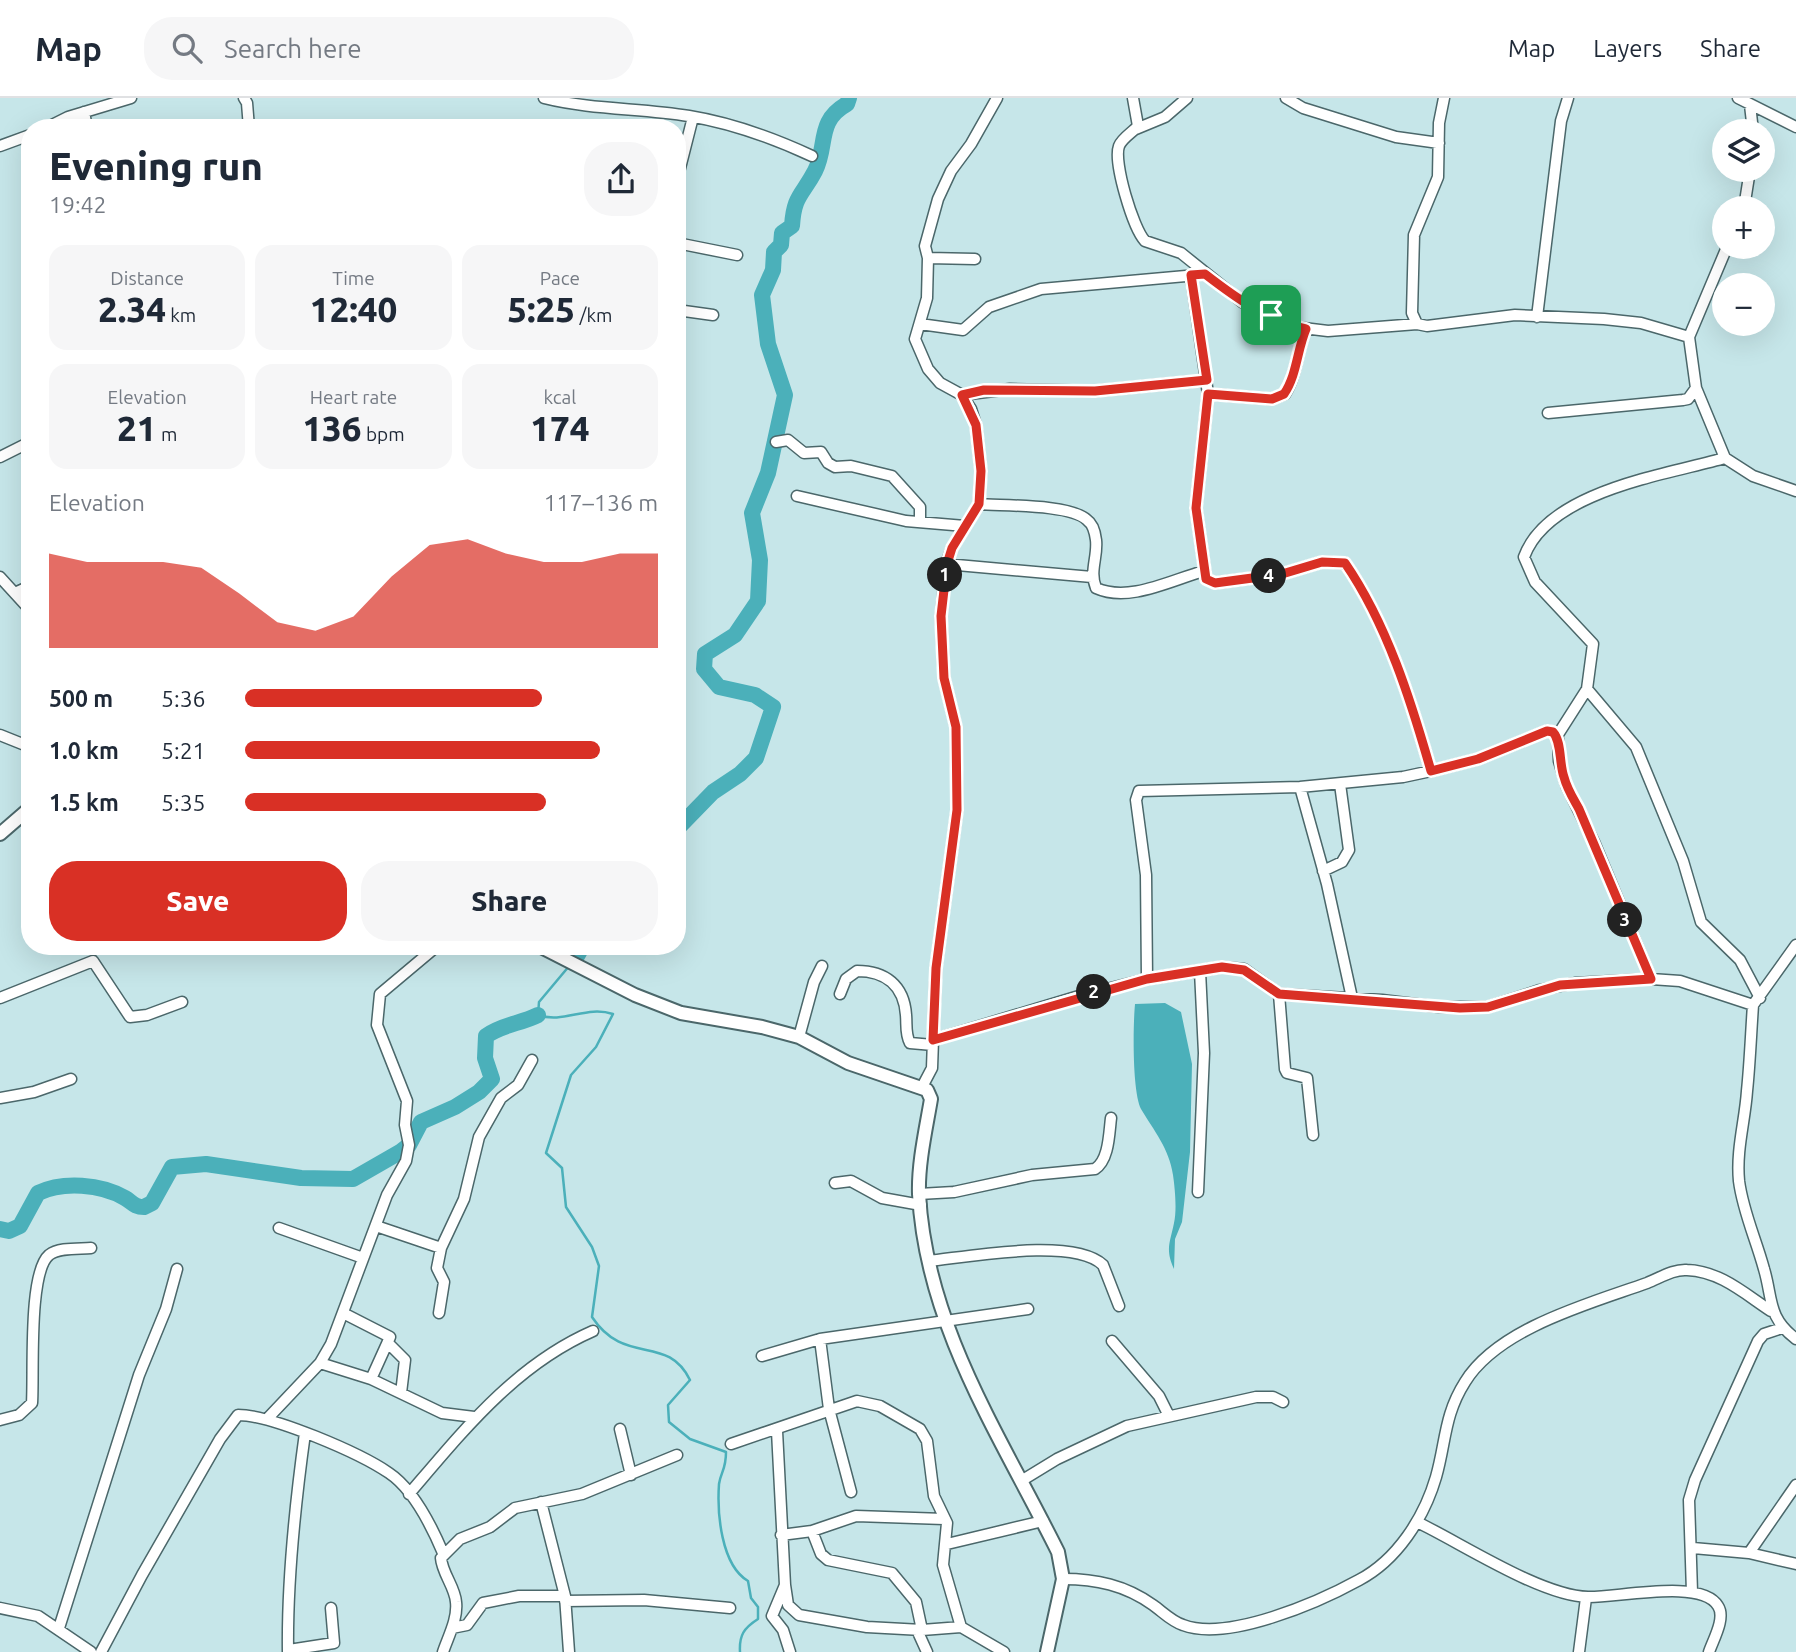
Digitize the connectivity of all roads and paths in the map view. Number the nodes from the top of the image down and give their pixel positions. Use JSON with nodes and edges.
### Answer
{"nodes":[{"id":1,"x":131,"y":98,"type":"edge"},
{"id":2,"x":544,"y":98,"type":"edge"},
{"id":3,"x":997,"y":98,"type":"edge"},
{"id":4,"x":1133,"y":98,"type":"edge"},
{"id":5,"x":1187,"y":98,"type":"edge"},
{"id":6,"x":1286,"y":98,"type":"edge"},
{"id":7,"x":1444,"y":98,"type":"edge"},
{"id":8,"x":1568,"y":98,"type":"edge"},
{"id":9,"x":1738,"y":98,"type":"edge"},
{"id":10,"x":248,"y":100,"type":"edge"},
{"id":11,"x":1750,"y":105,"type":"junction"},
{"id":12,"x":84,"y":112,"type":"junction"},
{"id":13,"x":694,"y":117,"type":"junction"},
{"id":14,"x":67,"y":119,"type":"edge"},
{"id":15,"x":85,"y":119,"type":"edge"},
{"id":16,"x":249,"y":119,"type":"edge"},
{"id":17,"x":1752,"y":119,"type":"edge"},
{"id":18,"x":1796,"y":127,"type":"edge"},
{"id":19,"x":1136,"y":129,"type":"junction"},
{"id":20,"x":21,"y":138,"type":"edge"},
{"id":21,"x":1439,"y":143,"type":"junction"},
{"id":22,"x":0,"y":146,"type":"edge"},
{"id":23,"x":686,"y":147,"type":"edge"},
{"id":24,"x":812,"y":156,"type":"dead end"},
{"id":25,"x":686,"y":245,"type":"edge"},
{"id":26,"x":737,"y":256,"type":"dead end"},
{"id":27,"x":928,"y":258,"type":"junction"},
{"id":28,"x":975,"y":259,"type":"dead end"},
{"id":29,"x":1722,"y":259,"type":"edge"},
{"id":30,"x":1205,"y":274,"type":"junction"},
{"id":31,"x":1191,"y":275,"type":"junction"},
{"id":32,"x":686,"y":312,"type":"edge"},
{"id":33,"x":713,"y":316,"type":"dead end"},
{"id":34,"x":1537,"y":317,"type":"junction"},
{"id":35,"x":920,"y":324,"type":"junction"},
{"id":36,"x":1417,"y":324,"type":"junction"},
{"id":37,"x":1306,"y":329,"type":"junction"},
{"id":38,"x":1689,"y":337,"type":"junction"},
{"id":39,"x":1207,"y":380,"type":"junction"},
{"id":40,"x":1696,"y":388,"type":"junction"},
{"id":41,"x":1208,"y":394,"type":"junction"},
{"id":42,"x":962,"y":395,"type":"junction"},
{"id":43,"x":1548,"y":413,"type":"dead end"},
{"id":44,"x":776,"y":442,"type":"dead end"},
{"id":45,"x":21,"y":446,"type":"edge"},
{"id":46,"x":0,"y":457,"type":"edge"},
{"id":47,"x":1725,"y":458,"type":"junction"},
{"id":48,"x":1796,"y":491,"type":"edge"},
{"id":49,"x":797,"y":496,"type":"dead end"},
{"id":50,"x":979,"y":504,"type":"junction"},
{"id":51,"x":920,"y":522,"type":"junction"},
{"id":52,"x":965,"y":526,"type":"junction"},
{"id":53,"x":947,"y":564,"type":"junction"},
{"id":54,"x":1204,"y":571,"type":"junction"},
{"id":55,"x":0,"y":577,"type":"edge"},
{"id":56,"x":1091,"y":577,"type":"junction"},
{"id":57,"x":21,"y":590,"type":"edge"},
{"id":58,"x":17,"y":592,"type":"junction"},
{"id":59,"x":21,"y":598,"type":"edge"},
{"id":60,"x":1587,"y":689,"type":"junction"},
{"id":61,"x":0,"y":735,"type":"edge"},
{"id":62,"x":1557,"y":736,"type":"junction"},
{"id":63,"x":21,"y":743,"type":"edge"},
{"id":64,"x":1431,"y":771,"type":"junction"},
{"id":65,"x":1340,"y":784,"type":"junction"},
{"id":66,"x":1300,"y":787,"type":"junction"},
{"id":67,"x":21,"y":816,"type":"edge"},
{"id":68,"x":0,"y":834,"type":"edge"},
{"id":69,"x":1323,"y":870,"type":"junction"},
{"id":70,"x":1796,"y":944,"type":"edge"},
{"id":71,"x":428,"y":955,"type":"edge"},
{"id":72,"x":556,"y":955,"type":"edge"},
{"id":73,"x":822,"y":966,"type":"dead end"},
{"id":74,"x":1200,"y":971,"type":"junction"},
{"id":75,"x":1147,"y":979,"type":"junction"},
{"id":76,"x":1651,"y":979,"type":"junction"},
{"id":77,"x":840,"y":994,"type":"dead end"},
{"id":78,"x":1279,"y":994,"type":"junction"},
{"id":79,"x":0,"y":998,"type":"edge"},
{"id":80,"x":1352,"y":998,"type":"junction"},
{"id":81,"x":181,"y":1002,"type":"dead end"},
{"id":82,"x":1756,"y":1002,"type":"junction"},
{"id":83,"x":799,"y":1037,"type":"junction"},
{"id":84,"x":933,"y":1042,"type":"junction"},
{"id":85,"x":532,"y":1060,"type":"dead end"},
{"id":86,"x":71,"y":1079,"type":"dead end"},
{"id":87,"x":922,"y":1087,"type":"junction"},
{"id":88,"x":0,"y":1098,"type":"edge"},
{"id":89,"x":1111,"y":1118,"type":"dead end"},
{"id":90,"x":1313,"y":1135,"type":"dead end"},
{"id":91,"x":835,"y":1183,"type":"dead end"},
{"id":92,"x":1198,"y":1192,"type":"dead end"},
{"id":93,"x":920,"y":1199,"type":"junction"},
{"id":94,"x":376,"y":1226,"type":"junction"},
{"id":95,"x":279,"y":1228,"type":"dead end"},
{"id":96,"x":91,"y":1248,"type":"dead end"},
{"id":97,"x":440,"y":1248,"type":"junction"},
{"id":98,"x":363,"y":1258,"type":"junction"},
{"id":99,"x":928,"y":1261,"type":"junction"},
{"id":100,"x":177,"y":1269,"type":"dead end"},
{"id":101,"x":1119,"y":1306,"type":"dead end"},
{"id":102,"x":1028,"y":1309,"type":"dead end"},
{"id":103,"x":1771,"y":1311,"type":"junction"},
{"id":104,"x":343,"y":1313,"type":"junction"},
{"id":105,"x":439,"y":1313,"type":"dead end"},
{"id":106,"x":944,"y":1322,"type":"junction"},
{"id":107,"x":1783,"y":1328,"type":"junction"},
{"id":108,"x":593,"y":1331,"type":"dead end"},
{"id":109,"x":820,"y":1339,"type":"junction"},
{"id":110,"x":1796,"y":1339,"type":"edge"},
{"id":111,"x":1112,"y":1341,"type":"dead end"},
{"id":112,"x":389,"y":1344,"type":"junction"},
{"id":113,"x":762,"y":1356,"type":"dead end"},
{"id":114,"x":320,"y":1363,"type":"junction"},
{"id":115,"x":371,"y":1379,"type":"junction"},
{"id":116,"x":401,"y":1393,"type":"junction"},
{"id":117,"x":1283,"y":1402,"type":"dead end"},
{"id":118,"x":829,"y":1409,"type":"junction"},
{"id":119,"x":1170,"y":1416,"type":"junction"},
{"id":120,"x":474,"y":1417,"type":"junction"},
{"id":121,"x":267,"y":1419,"type":"junction"},
{"id":122,"x":0,"y":1420,"type":"edge"},
{"id":123,"x":620,"y":1429,"type":"dead end"},
{"id":124,"x":777,"y":1431,"type":"junction"},
{"id":125,"x":305,"y":1433,"type":"junction"},
{"id":126,"x":731,"y":1444,"type":"dead end"},
{"id":127,"x":677,"y":1455,"type":"dead end"},
{"id":128,"x":631,"y":1475,"type":"junction"},
{"id":129,"x":1021,"y":1481,"type":"junction"},
{"id":130,"x":1796,"y":1485,"type":"edge"},
{"id":131,"x":851,"y":1492,"type":"dead end"},
{"id":132,"x":409,"y":1494,"type":"junction"},
{"id":133,"x":541,"y":1502,"type":"junction"},
{"id":134,"x":944,"y":1519,"type":"junction"},
{"id":135,"x":1043,"y":1521,"type":"junction"},
{"id":136,"x":1417,"y":1522,"type":"junction"},
{"id":137,"x":812,"y":1531,"type":"junction"},
{"id":138,"x":781,"y":1535,"type":"junction"},
{"id":139,"x":947,"y":1544,"type":"junction"},
{"id":140,"x":1693,"y":1548,"type":"junction"},
{"id":141,"x":443,"y":1553,"type":"junction"},
{"id":142,"x":1749,"y":1553,"type":"junction"},
{"id":143,"x":1796,"y":1564,"type":"edge"},
{"id":144,"x":1063,"y":1579,"type":"junction"},
{"id":145,"x":785,"y":1585,"type":"junction"},
{"id":146,"x":1692,"y":1592,"type":"junction"},
{"id":147,"x":1586,"y":1598,"type":"junction"},
{"id":148,"x":565,"y":1599,"type":"junction"},
{"id":149,"x":0,"y":1608,"type":"edge"},
{"id":150,"x":331,"y":1608,"type":"dead end"},
{"id":151,"x":730,"y":1608,"type":"dead end"},
{"id":152,"x":961,"y":1627,"type":"junction"},
{"id":153,"x":60,"y":1628,"type":"junction"},
{"id":154,"x":452,"y":1628,"type":"junction"},
{"id":155,"x":919,"y":1630,"type":"junction"},
{"id":156,"x":288,"y":1651,"type":"edge"},
{"id":157,"x":91,"y":1652,"type":"edge"},
{"id":158,"x":101,"y":1652,"type":"edge"},
{"id":159,"x":443,"y":1652,"type":"edge"},
{"id":160,"x":569,"y":1652,"type":"edge"},
{"id":161,"x":790,"y":1652,"type":"edge"},
{"id":162,"x":927,"y":1652,"type":"edge"},
{"id":163,"x":1004,"y":1652,"type":"edge"},
{"id":164,"x":1047,"y":1652,"type":"edge"},
{"id":165,"x":1579,"y":1652,"type":"edge"},
{"id":166,"x":1709,"y":1652,"type":"edge"}],
"edges":[{"from":1,"to":12,"type":"street"},
{"from":2,"to":13,"type":"street"},
{"from":3,"to":27,"type":"street"},
{"from":4,"to":19,"type":"street"},
{"from":5,"to":19,"type":"street"},
{"from":6,"to":21,"type":"street"},
{"from":7,"to":21,"type":"street"},
{"from":8,"to":34,"type":"street"},
{"from":9,"to":11,"type":"street"},
{"from":10,"to":16,"type":"street"},
{"from":11,"to":17,"type":"street"},
{"from":11,"to":18,"type":"street"},
{"from":12,"to":14,"type":"street"},
{"from":12,"to":15,"type":"street"},
{"from":13,"to":23,"type":"street"},
{"from":13,"to":24,"type":"street"},
{"from":19,"to":30,"type":"street"},
{"from":20,"to":22,"type":"street"},
{"from":21,"to":36,"type":"street"},
{"from":25,"to":26,"type":"street"},
{"from":27,"to":28,"type":"street"},
{"from":27,"to":35,"type":"street"},
{"from":29,"to":38,"type":"street"},
{"from":30,"to":31,"type":"street"},
{"from":30,"to":37,"type":"street"},
{"from":31,"to":35,"type":"street"},
{"from":31,"to":39,"type":"street"},
{"from":32,"to":33,"type":"street"},
{"from":34,"to":36,"type":"street"},
{"from":34,"to":38,"type":"street"},
{"from":35,"to":42,"type":"street"},
{"from":36,"to":37,"type":"street"},
{"from":37,"to":41,"type":"street"},
{"from":38,"to":40,"type":"street"},
{"from":39,"to":41,"type":"street"},
{"from":39,"to":42,"type":"street"},
{"from":40,"to":43,"type":"street"},
{"from":40,"to":47,"type":"street"},
{"from":41,"to":54,"type":"street"},
{"from":42,"to":50,"type":"street"},
{"from":44,"to":51,"type":"street"},
{"from":45,"to":46,"type":"street"},
{"from":47,"to":48,"type":"street"},
{"from":47,"to":60,"type":"street"},
{"from":49,"to":51,"type":"street"},
{"from":50,"to":52,"type":"street"},
{"from":50,"to":56,"type":"street"},
{"from":51,"to":52,"type":"street"},
{"from":52,"to":53,"type":"street"},
{"from":53,"to":56,"type":"street"},
{"from":53,"to":84,"type":"street"},
{"from":54,"to":56,"type":"street"},
{"from":54,"to":64,"type":"street"},
{"from":55,"to":58,"type":"street"},
{"from":57,"to":58,"type":"street"},
{"from":58,"to":59,"type":"street"},
{"from":60,"to":62,"type":"street"},
{"from":60,"to":82,"type":"street"},
{"from":61,"to":63,"type":"street"},
{"from":62,"to":64,"type":"street"},
{"from":62,"to":76,"type":"street"},
{"from":64,"to":65,"type":"street"},
{"from":65,"to":66,"type":"street"},
{"from":65,"to":69,"type":"street"},
{"from":66,"to":69,"type":"street"},
{"from":66,"to":75,"type":"street"},
{"from":67,"to":68,"type":"street"},
{"from":69,"to":80,"type":"street"},
{"from":70,"to":82,"type":"street"},
{"from":71,"to":94,"type":"street"},
{"from":72,"to":83,"type":"street"},
{"from":73,"to":83,"type":"street"},
{"from":74,"to":75,"type":"street"},
{"from":74,"to":78,"type":"street"},
{"from":74,"to":92,"type":"street"},
{"from":75,"to":84,"type":"street"},
{"from":76,"to":80,"type":"street"},
{"from":76,"to":82,"type":"street"},
{"from":77,"to":84,"type":"street"},
{"from":78,"to":80,"type":"street"},
{"from":78,"to":90,"type":"street"},
{"from":79,"to":81,"type":"street"},
{"from":82,"to":103,"type":"street"},
{"from":83,"to":87,"type":"street"},
{"from":84,"to":87,"type":"street"},
{"from":85,"to":97,"type":"street"},
{"from":86,"to":88,"type":"street"},
{"from":87,"to":93,"type":"street"},
{"from":89,"to":93,"type":"street"},
{"from":91,"to":93,"type":"street"},
{"from":93,"to":99,"type":"street"},
{"from":94,"to":97,"type":"street"},
{"from":94,"to":98,"type":"street"},
{"from":95,"to":98,"type":"street"},
{"from":96,"to":122,"type":"street"},
{"from":97,"to":105,"type":"street"},
{"from":98,"to":104,"type":"street"},
{"from":99,"to":101,"type":"street"},
{"from":99,"to":106,"type":"street"},
{"from":100,"to":153,"type":"street"},
{"from":102,"to":106,"type":"street"},
{"from":103,"to":107,"type":"street"},
{"from":103,"to":136,"type":"street"},
{"from":104,"to":112,"type":"street"},
{"from":104,"to":114,"type":"street"},
{"from":106,"to":109,"type":"street"},
{"from":106,"to":129,"type":"street"},
{"from":107,"to":110,"type":"street"},
{"from":107,"to":140,"type":"street"},
{"from":108,"to":120,"type":"street"},
{"from":109,"to":113,"type":"street"},
{"from":109,"to":118,"type":"street"},
{"from":111,"to":119,"type":"street"},
{"from":112,"to":115,"type":"street"},
{"from":112,"to":116,"type":"street"},
{"from":114,"to":115,"type":"street"},
{"from":114,"to":121,"type":"street"},
{"from":115,"to":116,"type":"street"},
{"from":116,"to":120,"type":"street"},
{"from":117,"to":119,"type":"street"},
{"from":118,"to":124,"type":"street"},
{"from":118,"to":131,"type":"street"},
{"from":118,"to":134,"type":"street"},
{"from":119,"to":129,"type":"street"},
{"from":120,"to":132,"type":"street"},
{"from":121,"to":125,"type":"street"},
{"from":121,"to":158,"type":"street"},
{"from":123,"to":128,"type":"street"},
{"from":124,"to":126,"type":"street"},
{"from":124,"to":138,"type":"street"},
{"from":125,"to":132,"type":"street"},
{"from":125,"to":156,"type":"street"},
{"from":127,"to":128,"type":"street"},
{"from":128,"to":133,"type":"street"},
{"from":129,"to":135,"type":"street"},
{"from":130,"to":142,"type":"street"},
{"from":132,"to":141,"type":"street"},
{"from":133,"to":141,"type":"street"},
{"from":133,"to":148,"type":"street"},
{"from":134,"to":137,"type":"street"},
{"from":134,"to":139,"type":"street"},
{"from":135,"to":139,"type":"street"},
{"from":135,"to":144,"type":"street"},
{"from":136,"to":144,"type":"street"},
{"from":136,"to":147,"type":"street"},
{"from":137,"to":138,"type":"street"},
{"from":137,"to":155,"type":"street"},
{"from":138,"to":145,"type":"street"},
{"from":139,"to":152,"type":"street"},
{"from":140,"to":142,"type":"street"},
{"from":140,"to":146,"type":"street"},
{"from":141,"to":154,"type":"street"},
{"from":142,"to":143,"type":"street"},
{"from":144,"to":164,"type":"street"},
{"from":145,"to":155,"type":"street"},
{"from":145,"to":161,"type":"street"},
{"from":146,"to":147,"type":"street"},
{"from":146,"to":166,"type":"street"},
{"from":147,"to":165,"type":"street"},
{"from":148,"to":151,"type":"street"},
{"from":148,"to":154,"type":"street"},
{"from":148,"to":160,"type":"street"},
{"from":149,"to":153,"type":"street"},
{"from":150,"to":156,"type":"street"},
{"from":152,"to":155,"type":"street"},
{"from":152,"to":163,"type":"street"},
{"from":153,"to":157,"type":"street"},
{"from":154,"to":159,"type":"street"},
{"from":155,"to":162,"type":"street"}]}
